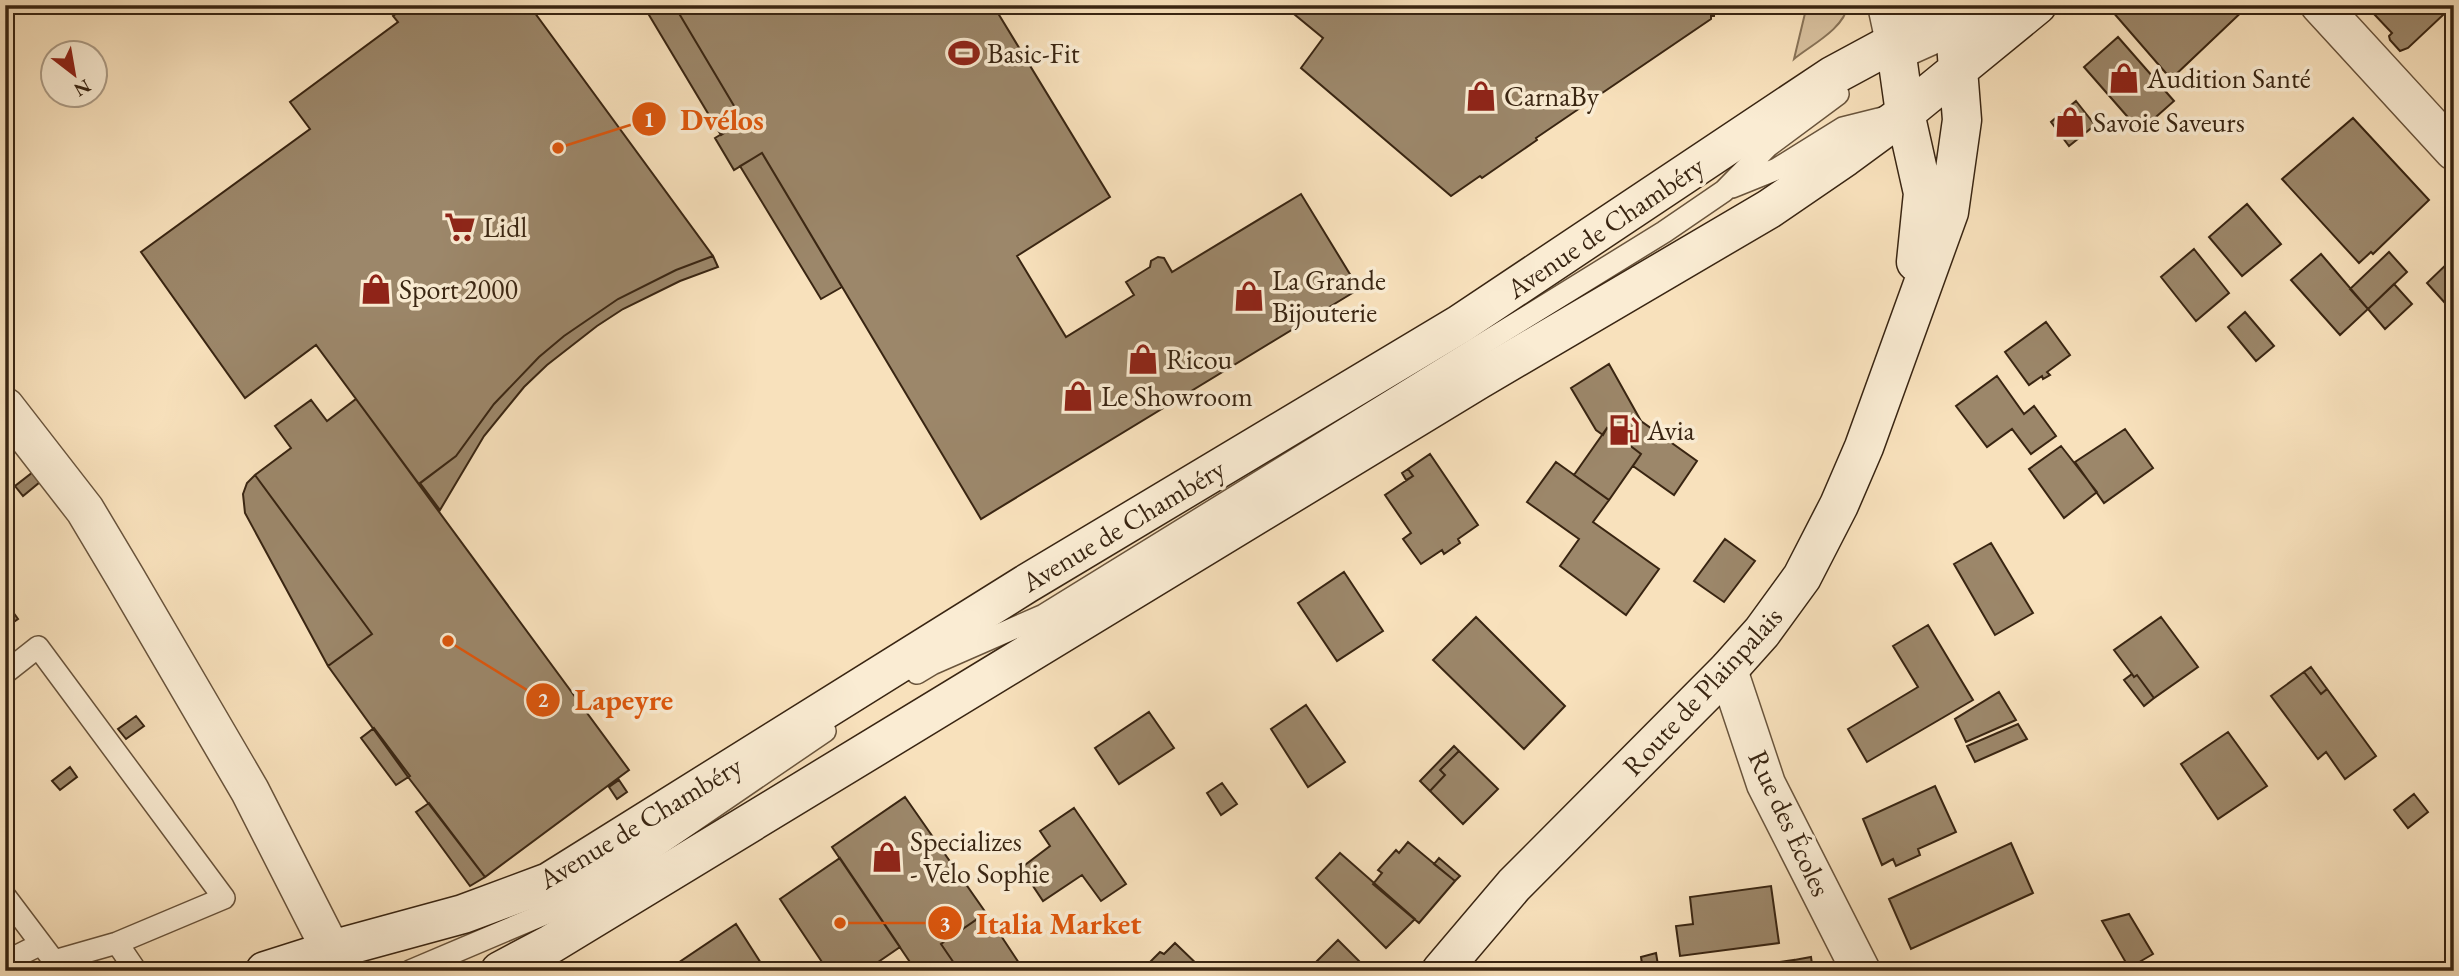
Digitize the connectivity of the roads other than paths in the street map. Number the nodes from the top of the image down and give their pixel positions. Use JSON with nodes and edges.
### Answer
{"nodes":[{"id":1,"x":1997,"y":5,"type":"edge"},
{"id":2,"x":2037,"y":5,"type":"edge"},
{"id":3,"x":2320,"y":5,"type":"edge"},
{"id":4,"x":1952,"y":14,"type":"edge"},
{"id":5,"x":1893,"y":35,"type":"edge"},
{"id":6,"x":1959,"y":71,"type":"junction"},
{"id":7,"x":1905,"y":113,"type":"junction"},
{"id":8,"x":2454,"y":151,"type":"edge"},
{"id":9,"x":1724,"y":191,"type":"junction"},
{"id":10,"x":1909,"y":326,"type":"junction"},
{"id":11,"x":5,"y":407,"type":"edge"},
{"id":12,"x":1728,"y":670,"type":"junction"},
{"id":13,"x":5,"y":673,"type":"edge"},
{"id":14,"x":5,"y":896,"type":"edge"},
{"id":15,"x":117,"y":943,"type":"junction"},
{"id":16,"x":41,"y":944,"type":"junction"},
{"id":17,"x":331,"y":950,"type":"junction"},
{"id":18,"x":5,"y":962,"type":"edge"},
{"id":19,"x":521,"y":966,"type":"edge"},
{"id":20,"x":136,"y":971,"type":"edge"},
{"id":21,"x":265,"y":971,"type":"edge"},
{"id":22,"x":410,"y":971,"type":"edge"},
{"id":23,"x":1441,"y":971,"type":"edge"},
{"id":24,"x":1861,"y":971,"type":"edge"}],
"edges":[{"from":1,"to":4,"type":"lane"},
{"from":2,"to":6,"type":"main road","name":"Avenue de Chambéry"},
{"from":3,"to":8,"type":"main road"},
{"from":4,"to":5,"type":"main road","name":"Avenue de Chambéry"},
{"from":4,"to":6,"type":"main road","name":"Route de Plainpalais"},
{"from":5,"to":7,"type":"main road","name":"Route de Plainpalais"},
{"from":5,"to":9,"type":"lane"},
{"from":5,"to":17,"type":"main road","name":"Avenue de Chambéry"},
{"from":6,"to":7,"type":"main road","name":"Avenue de Chambéry"},
{"from":6,"to":10,"type":"main road","name":"Route de Plainpalais"},
{"from":7,"to":9,"type":"lane"},
{"from":7,"to":10,"type":"main road","name":"Route de Plainpalais"},
{"from":7,"to":19,"type":"main road","name":"Avenue de Chambéry"},
{"from":9,"to":22,"type":"lane"},
{"from":10,"to":12,"type":"main road","name":"Route de Plainpalais"},
{"from":11,"to":17,"type":"main road"},
{"from":12,"to":23,"type":"main road","name":"Route de Plainpalais"},
{"from":12,"to":24,"type":"main road","name":"Rue des Écoles"},
{"from":13,"to":15,"type":"lane"},
{"from":14,"to":16,"type":"lane"},
{"from":15,"to":16,"type":"lane"},
{"from":15,"to":20,"type":"lane"},
{"from":16,"to":18,"type":"lane"},
{"from":17,"to":21,"type":"main road","name":"Avenue de Chambéry"}]}
